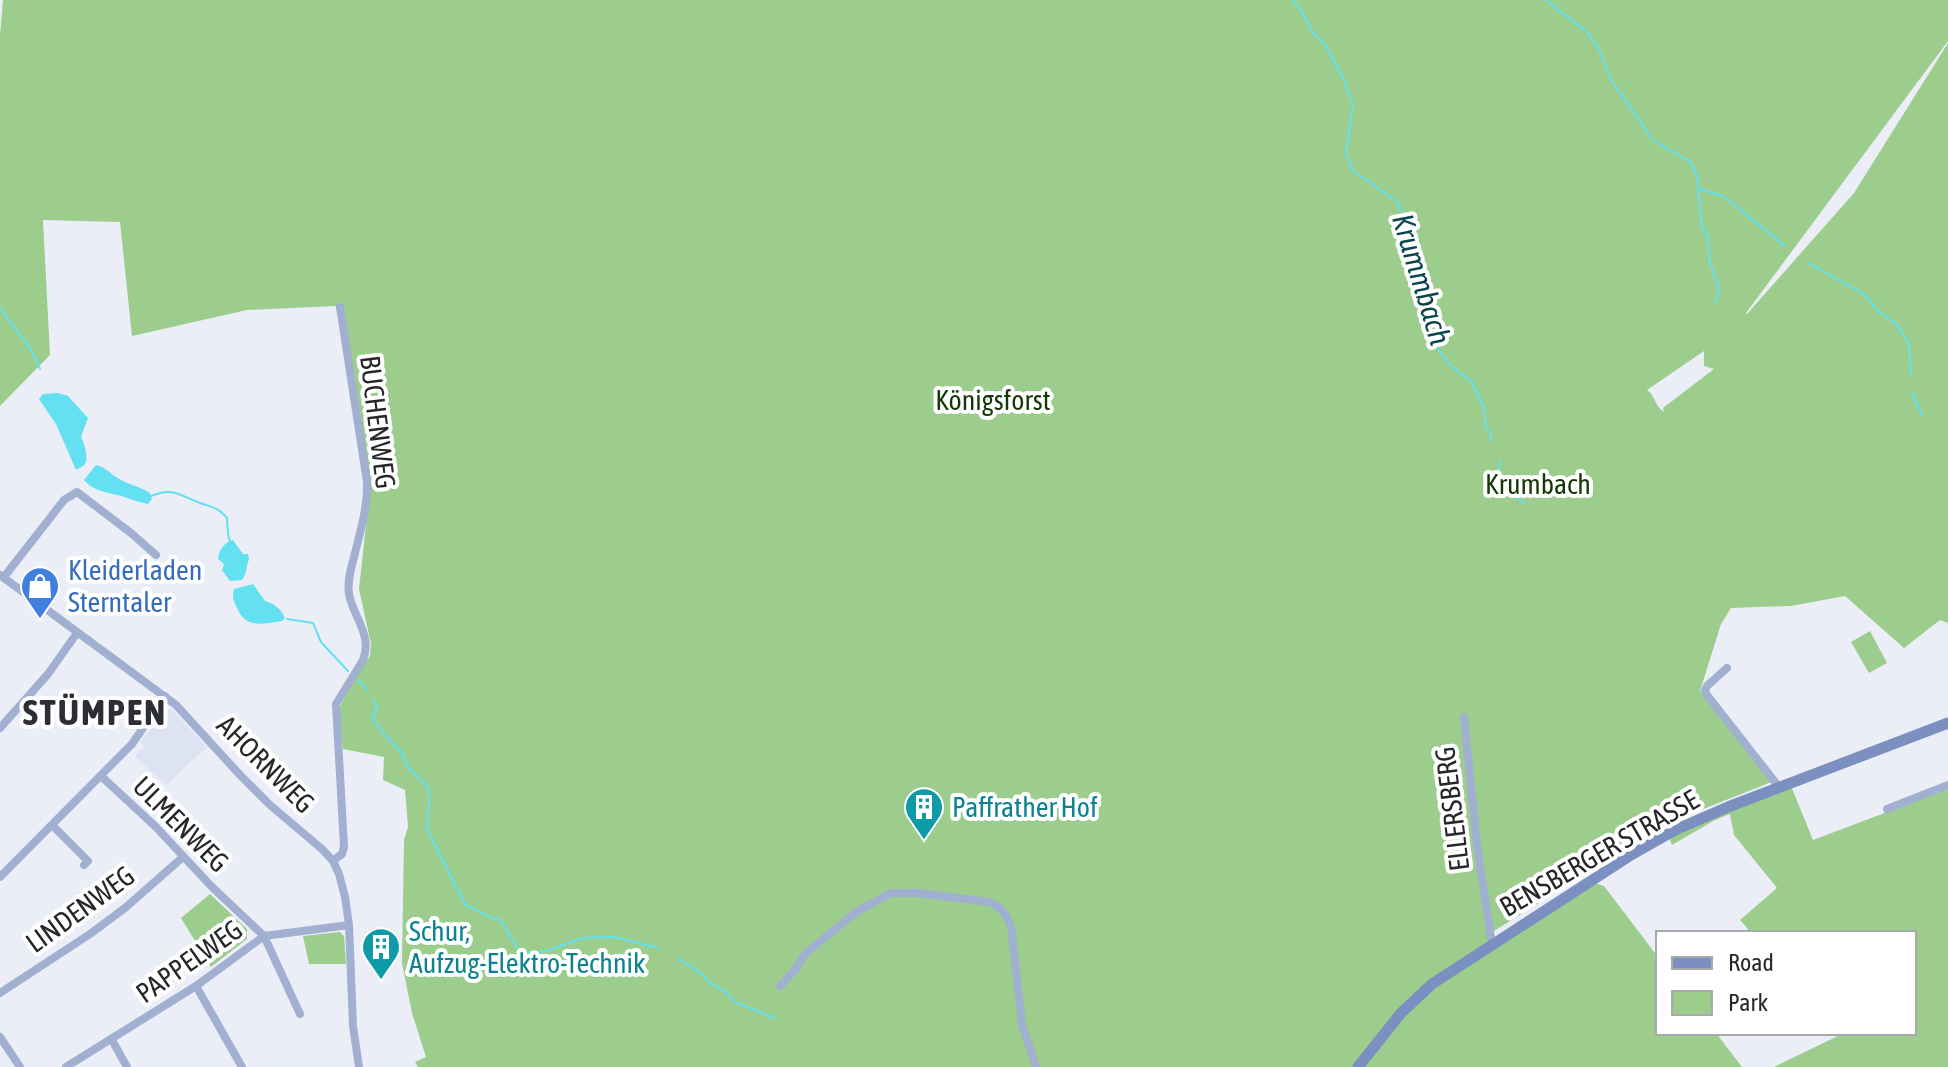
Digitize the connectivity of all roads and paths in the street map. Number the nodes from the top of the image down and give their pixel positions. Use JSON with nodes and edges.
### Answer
{"nodes":[{"id":1,"x":340,"y":307,"type":"dead end"},
{"id":2,"x":156,"y":555,"type":"dead end"},
{"id":3,"x":2,"y":576,"type":"edge"},
{"id":4,"x":77,"y":633,"type":"junction"},
{"id":5,"x":1727,"y":668,"type":"dead end"},
{"id":6,"x":165,"y":696,"type":"junction"},
{"id":7,"x":1464,"y":717,"type":"dead end"},
{"id":8,"x":1948,"y":723,"type":"edge"},
{"id":9,"x":0,"y":728,"type":"edge"},
{"id":10,"x":101,"y":776,"type":"junction"},
{"id":11,"x":1948,"y":785,"type":"edge"},
{"id":12,"x":1779,"y":787,"type":"junction"},
{"id":13,"x":1887,"y":809,"type":"dead end"},
{"id":14,"x":52,"y":825,"type":"junction"},
{"id":15,"x":183,"y":857,"type":"junction"},
{"id":16,"x":333,"y":861,"type":"junction"},
{"id":17,"x":84,"y":865,"type":"dead end"},
{"id":18,"x":0,"y":877,"type":"edge"},
{"id":19,"x":349,"y":925,"type":"junction"},
{"id":20,"x":264,"y":936,"type":"junction"},
{"id":21,"x":1493,"y":943,"type":"junction"},
{"id":22,"x":196,"y":986,"type":"junction"},
{"id":23,"x":780,"y":986,"type":"dead end"},
{"id":24,"x":0,"y":993,"type":"edge"},
{"id":25,"x":300,"y":1014,"type":"dead end"},
{"id":26,"x":0,"y":1037,"type":"edge"},
{"id":27,"x":112,"y":1040,"type":"junction"},
{"id":28,"x":20,"y":1067,"type":"edge"},
{"id":29,"x":66,"y":1067,"type":"edge"},
{"id":30,"x":127,"y":1067,"type":"edge"},
{"id":31,"x":242,"y":1067,"type":"edge"},
{"id":32,"x":359,"y":1067,"type":"edge"},
{"id":33,"x":1036,"y":1067,"type":"edge"},
{"id":34,"x":1358,"y":1067,"type":"edge"}],
"edges":[{"from":1,"to":16,"type":"street","name":"BUCHENWEG"},
{"from":2,"to":3,"type":"street"},
{"from":3,"to":4,"type":"street","name":"AHORNWEG"},
{"from":4,"to":6,"type":"street","name":"AHORNWEG"},
{"from":4,"to":9,"type":"street"},
{"from":5,"to":12,"type":"street"},
{"from":6,"to":10,"type":"street"},
{"from":6,"to":16,"type":"street","name":"AHORNWEG"},
{"from":7,"to":21,"type":"street","name":"ELLERSBERG"},
{"from":8,"to":12,"type":"main road","name":"BENSBERGER STRASSE"},
{"from":10,"to":14,"type":"street"},
{"from":10,"to":15,"type":"street","name":"ULMENWEG"},
{"from":11,"to":13,"type":"street"},
{"from":12,"to":21,"type":"main road","name":"BENSBERGER STRASSE"},
{"from":14,"to":17,"type":"street"},
{"from":14,"to":18,"type":"street"},
{"from":15,"to":20,"type":"street","name":"ULMENWEG"},
{"from":15,"to":24,"type":"street","name":"LINDENWEG"},
{"from":16,"to":19,"type":"street","name":"AHORNWEG"},
{"from":19,"to":20,"type":"street","name":"PAPPELWEG"},
{"from":19,"to":32,"type":"street","name":"AHORNWEG"},
{"from":20,"to":22,"type":"street","name":"PAPPELWEG"},
{"from":20,"to":25,"type":"street"},
{"from":21,"to":34,"type":"main road","name":"BENSBERGER STRASSE"},
{"from":22,"to":27,"type":"street","name":"PAPPELWEG"},
{"from":22,"to":31,"type":"street"},
{"from":23,"to":33,"type":"street"},
{"from":26,"to":28,"type":"street"},
{"from":27,"to":29,"type":"street","name":"PAPPELWEG"},
{"from":27,"to":30,"type":"street"}]}
